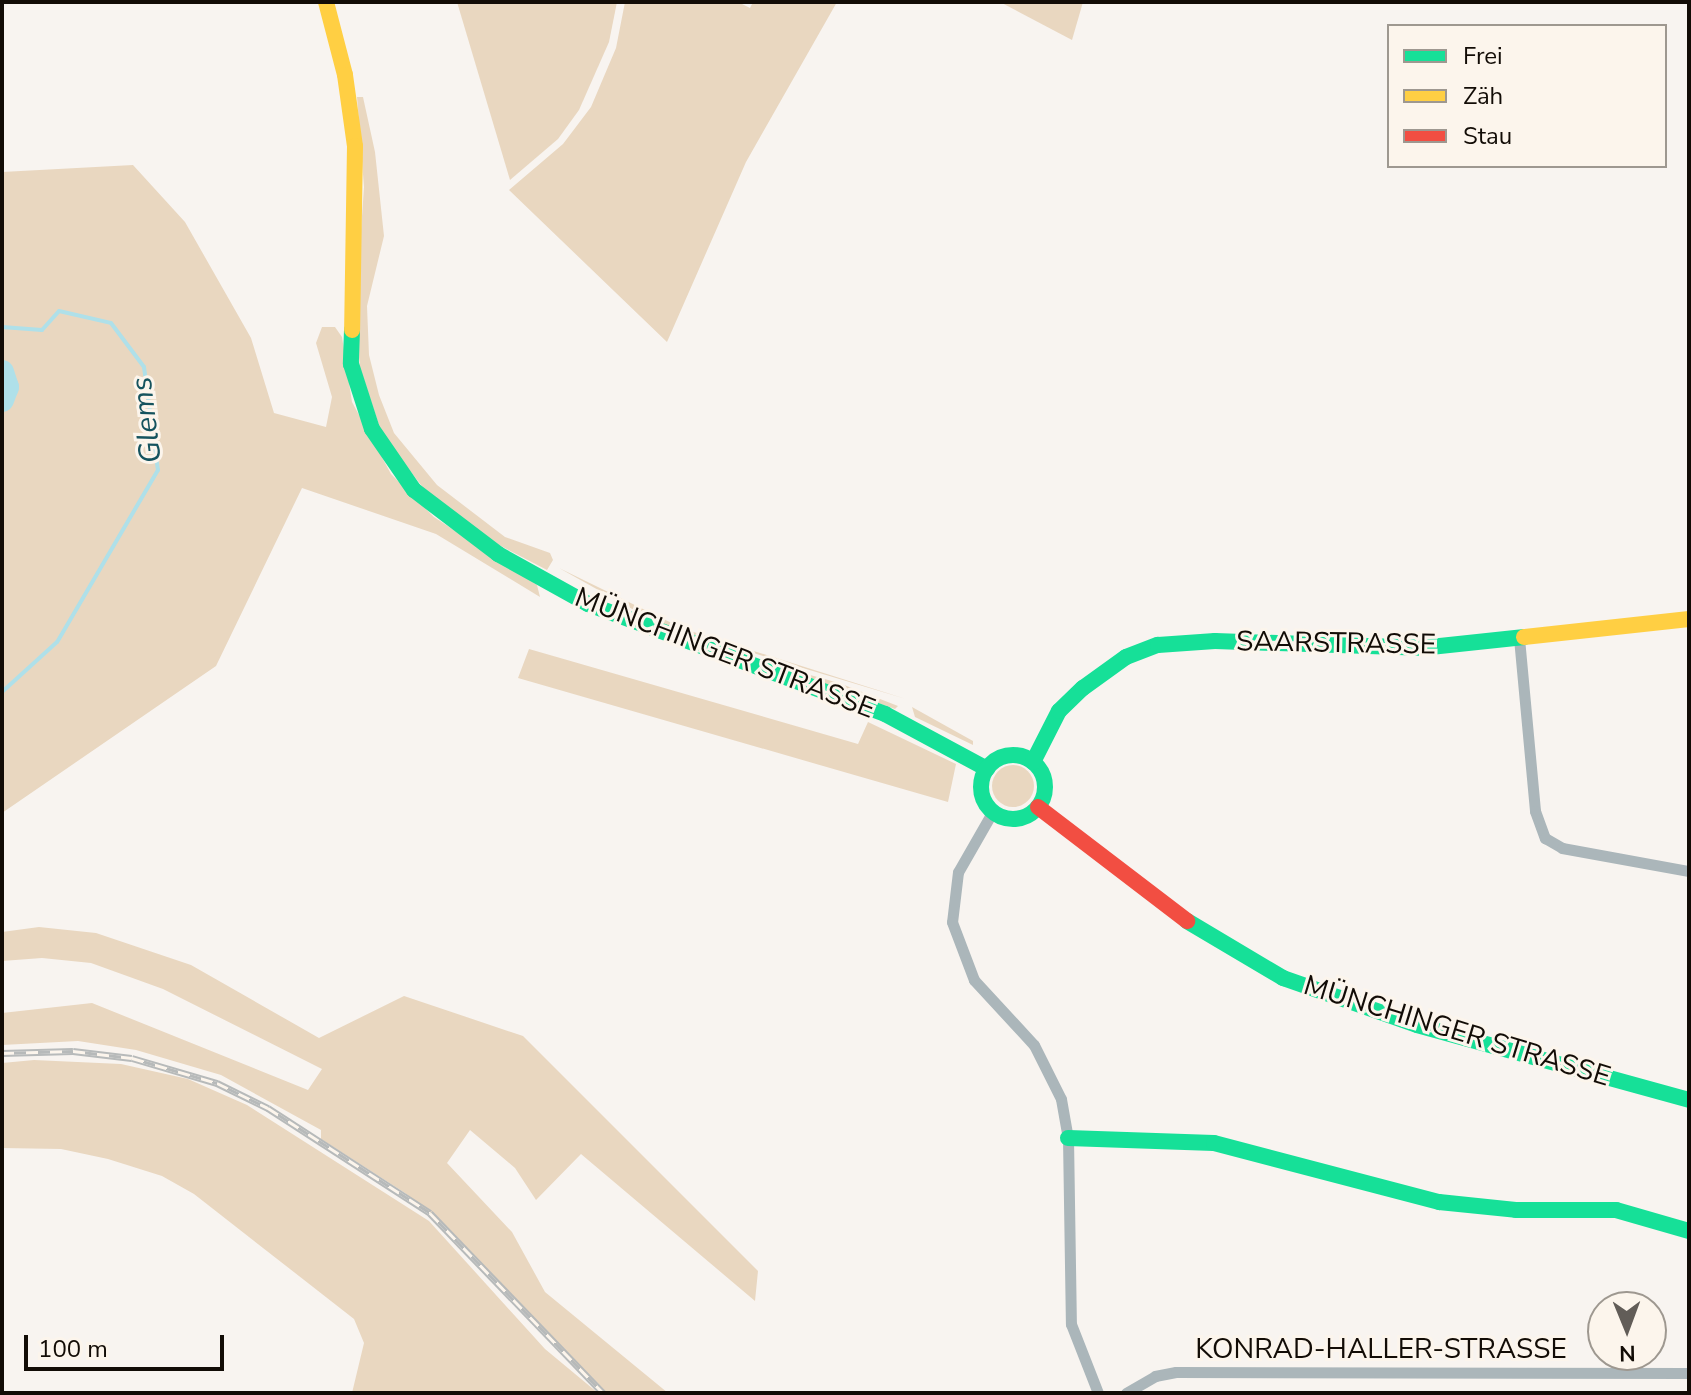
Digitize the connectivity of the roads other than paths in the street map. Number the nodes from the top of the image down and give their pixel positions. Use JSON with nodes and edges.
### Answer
{"nodes":[{"id":1,"x":326,"y":2,"type":"edge"},
{"id":2,"x":1689,"y":619,"type":"edge"},
{"id":3,"x":1519,"y":638,"type":"junction"},
{"id":4,"x":1033,"y":762,"type":"junction"},
{"id":5,"x":987,"y":769,"type":"junction"},
{"id":6,"x":1038,"y":807,"type":"junction"},
{"id":7,"x":993,"y":811,"type":"junction"},
{"id":8,"x":1689,"y":871,"type":"edge"},
{"id":9,"x":1689,"y":1100,"type":"edge"},
{"id":10,"x":1068,"y":1138,"type":"junction"},
{"id":11,"x":1689,"y":1231,"type":"edge"},
{"id":12,"x":1689,"y":1373,"type":"edge"},
{"id":13,"x":1098,"y":1393,"type":"edge"},
{"id":14,"x":1126,"y":1393,"type":"edge"}],
"edges":[{"from":1,"to":5,"type":"street","name":"MÜNCHINGER STRASSE"},
{"from":2,"to":3,"type":"street","name":"SAARSTRASSE"},
{"from":3,"to":4,"type":"street","name":"SAARSTRASSE"},
{"from":3,"to":8,"type":"street"},
{"from":4,"to":5,"type":"street"},
{"from":4,"to":6,"type":"street"},
{"from":5,"to":7,"type":"street"},
{"from":6,"to":7,"type":"street"},
{"from":6,"to":9,"type":"street","name":"MÜNCHINGER STRASSE"},
{"from":7,"to":10,"type":"street"},
{"from":10,"to":11,"type":"street"},
{"from":10,"to":13,"type":"street"},
{"from":12,"to":14,"type":"street","name":"KONRAD-HALLER-STRASSE"}]}
